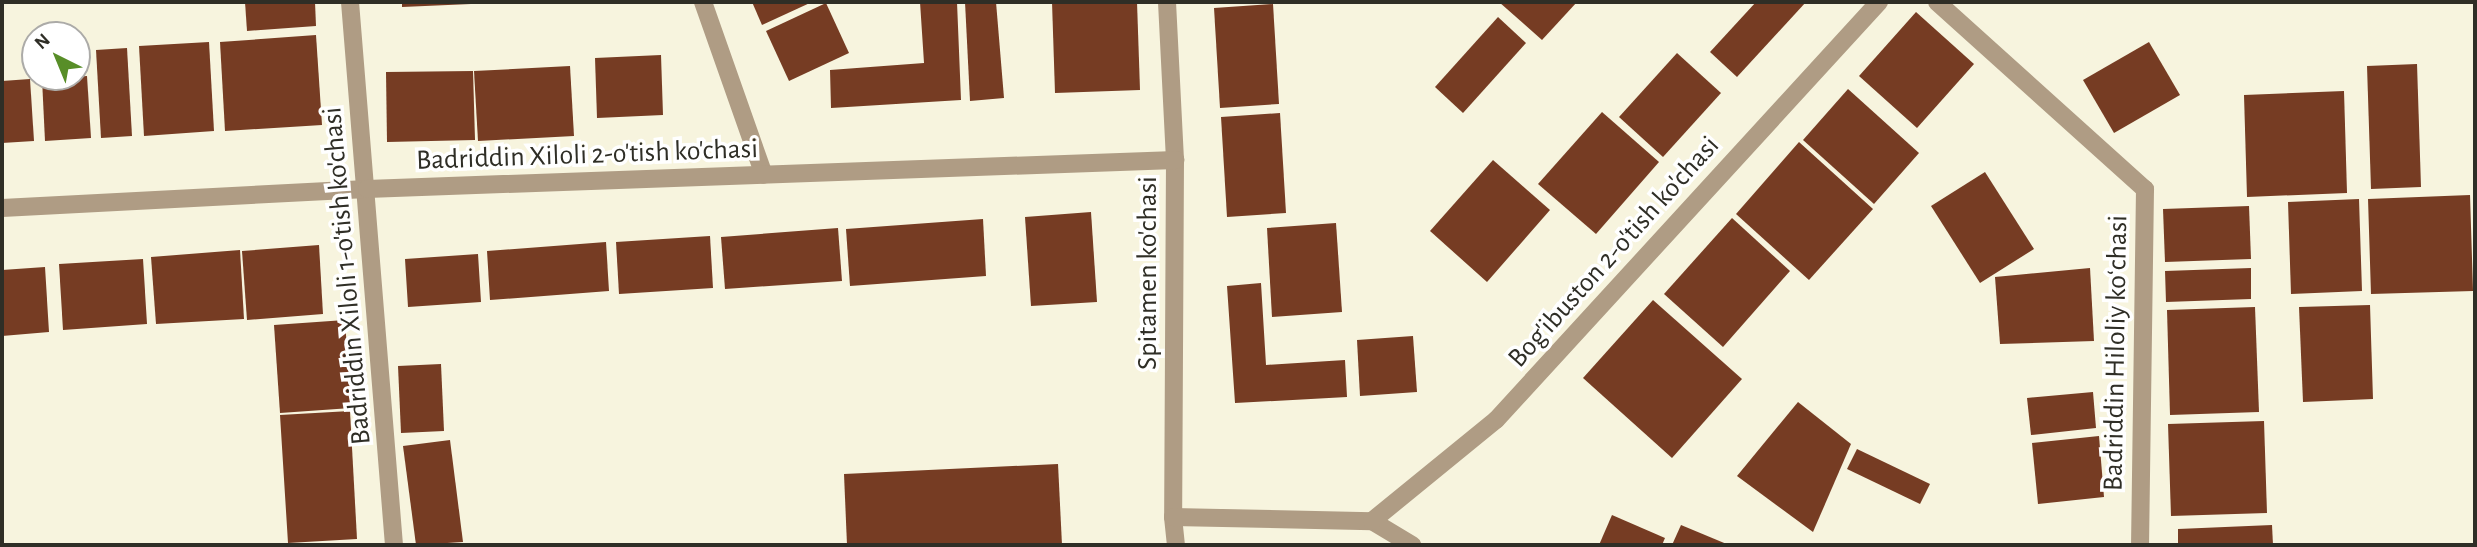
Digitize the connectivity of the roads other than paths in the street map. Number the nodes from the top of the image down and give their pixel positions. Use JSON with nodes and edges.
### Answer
{"nodes":[{"id":1,"x":350,"y":2,"type":"edge"},
{"id":2,"x":703,"y":2,"type":"edge"},
{"id":3,"x":1167,"y":2,"type":"edge"},
{"id":4,"x":1878,"y":2,"type":"edge"},
{"id":5,"x":1937,"y":2,"type":"edge"},
{"id":6,"x":1175,"y":160,"type":"junction"},
{"id":7,"x":764,"y":175,"type":"junction"},
{"id":8,"x":367,"y":189,"type":"junction"},
{"id":9,"x":2,"y":208,"type":"edge"},
{"id":10,"x":1173,"y":517,"type":"junction"},
{"id":11,"x":1372,"y":521,"type":"junction"},
{"id":12,"x":394,"y":545,"type":"edge"},
{"id":13,"x":1176,"y":545,"type":"edge"},
{"id":14,"x":1412,"y":545,"type":"edge"},
{"id":15,"x":2140,"y":545,"type":"edge"}],
"edges":[{"from":1,"to":8,"type":"street","name":"Badriddin Xiloli 1-o'tish ko'chasi"},
{"from":2,"to":7,"type":"street"},
{"from":3,"to":6,"type":"street","name":"Spitamen ko'chasi"},
{"from":4,"to":11,"type":"street","name":"Bog'ibuston 2-o'tish ko'chasi"},
{"from":5,"to":15,"type":"street","name":"Badriddin Hiloliy koʻchasi"},
{"from":6,"to":7,"type":"street","name":"Badriddin Xiloli 2-o'tish ko'chasi"},
{"from":6,"to":10,"type":"street","name":"Spitamen ko'chasi"},
{"from":7,"to":8,"type":"street","name":"Badriddin Xiloli 2-o'tish ko'chasi"},
{"from":8,"to":9,"type":"street","name":"Badriddin Xiloli 2-o'tish ko'chasi"},
{"from":8,"to":12,"type":"street","name":"Badriddin Xiloli 1-o'tish ko'chasi"},
{"from":10,"to":11,"type":"street"},
{"from":10,"to":13,"type":"street","name":"Spitamen ko'chasi"},
{"from":11,"to":14,"type":"street"}]}
